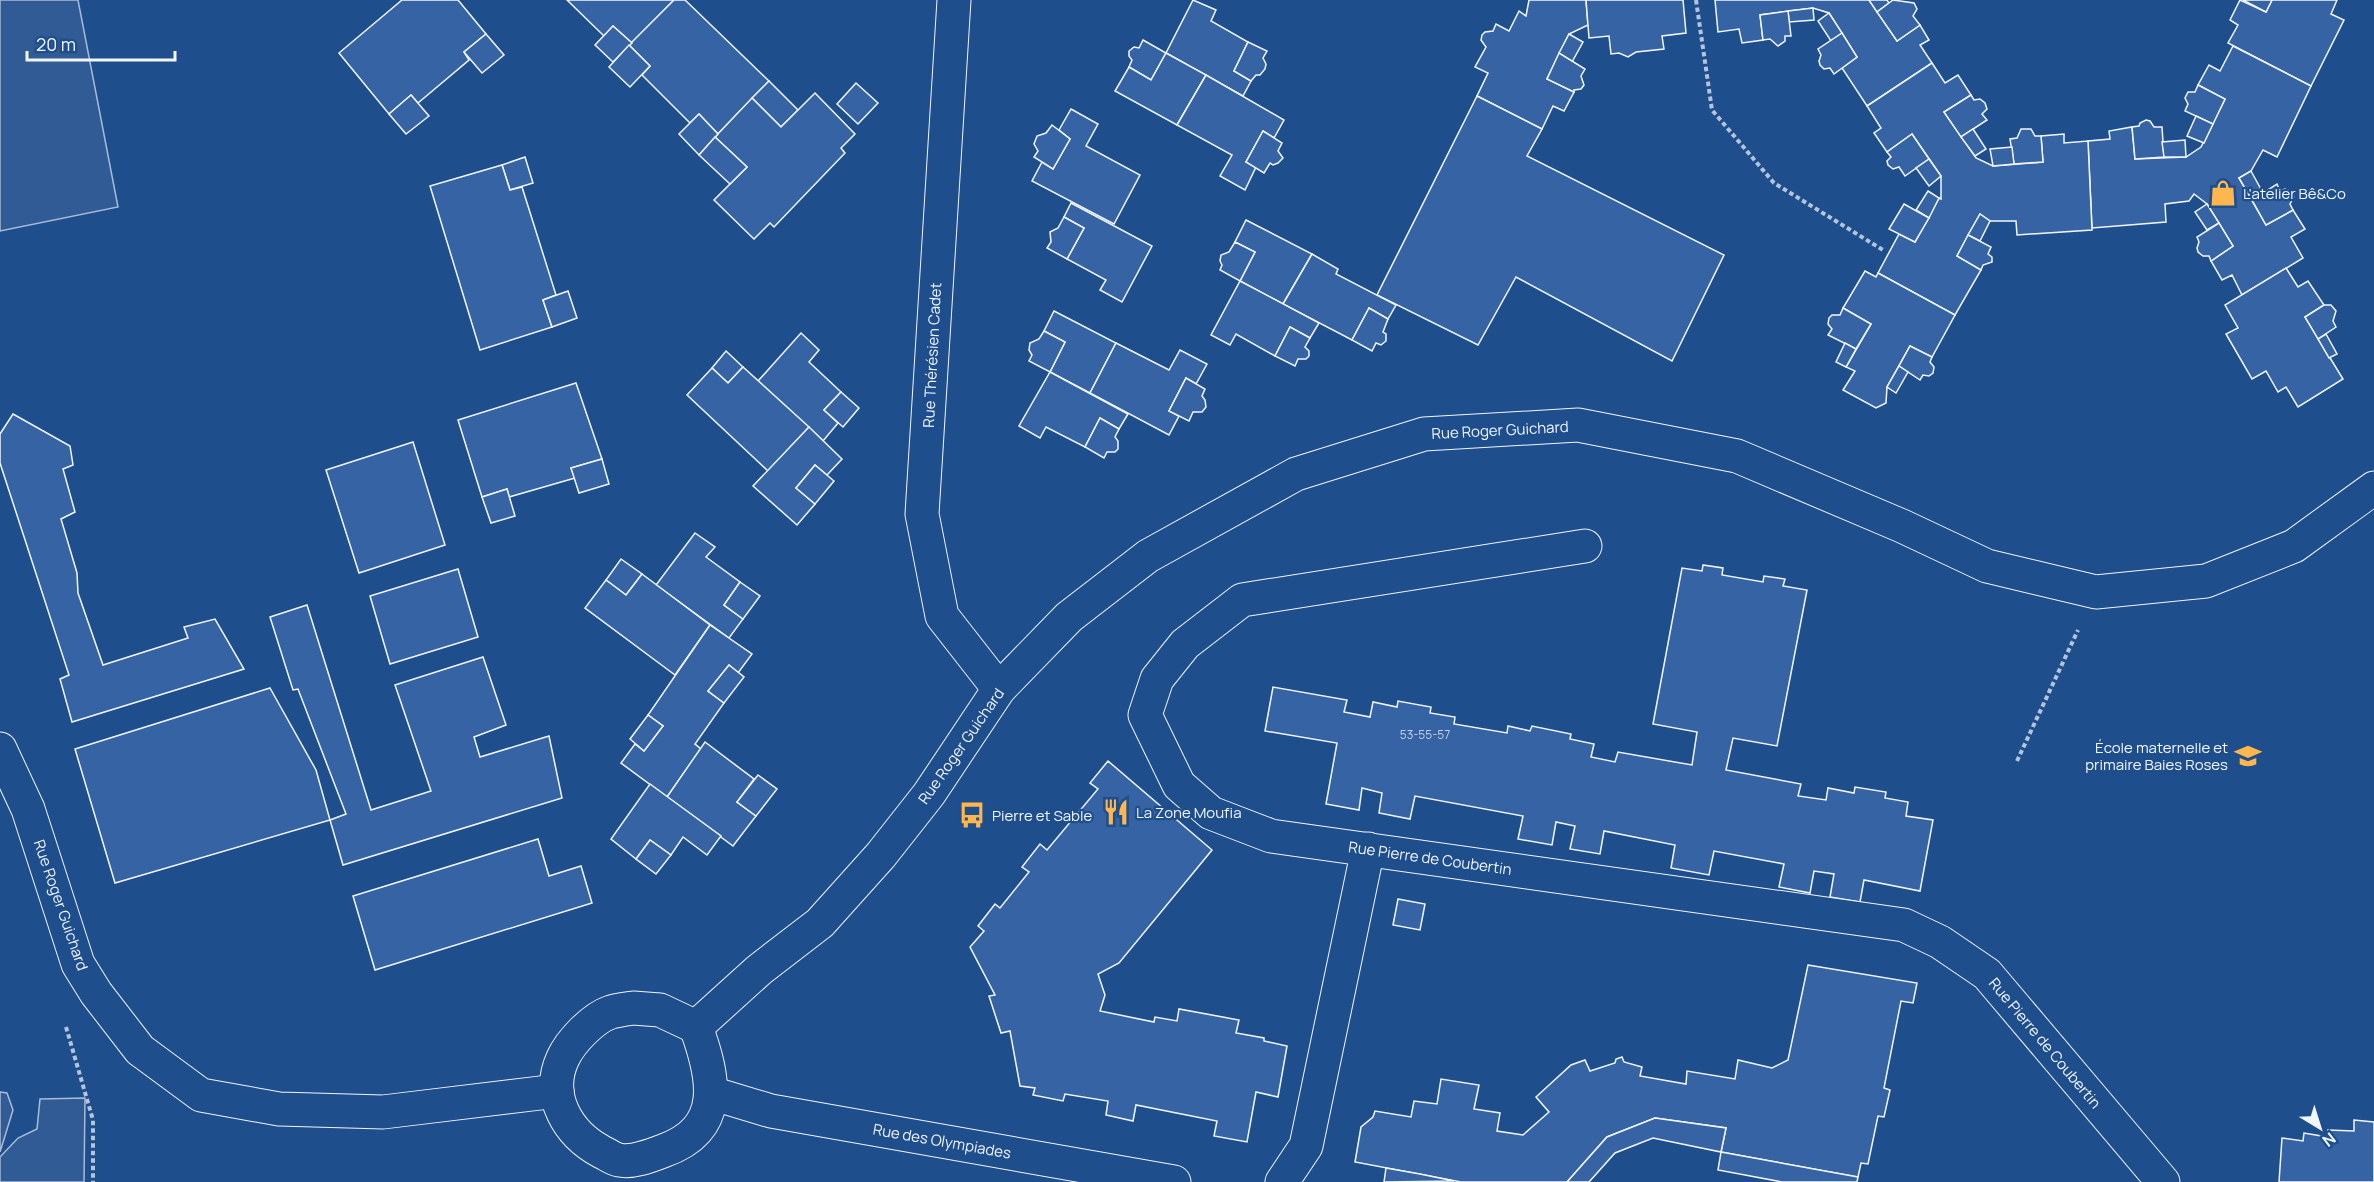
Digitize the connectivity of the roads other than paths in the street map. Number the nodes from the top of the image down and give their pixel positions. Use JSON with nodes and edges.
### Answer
{"nodes":[{"id":1,"x":954,"y":0,"type":"edge"},
{"id":2,"x":2374,"y":488,"type":"edge"},
{"id":3,"x":1586,"y":546,"type":"dead end"},
{"id":4,"x":999,"y":689,"type":"junction"},
{"id":5,"x":0,"y":749,"type":"edge"},
{"id":6,"x":1368,"y":849,"type":"junction"},
{"id":7,"x":696,"y":1027,"type":"junction"},
{"id":8,"x":557,"y":1091,"type":"junction"},
{"id":9,"x":711,"y":1093,"type":"junction"},
{"id":10,"x":648,"y":1170,"type":"edge"},
{"id":11,"x":1174,"y":1182,"type":"edge"},
{"id":12,"x":1282,"y":1182,"type":"edge"},
{"id":13,"x":2163,"y":1182,"type":"edge"}],
"edges":[{"from":1,"to":4,"type":"street","name":"Rue Thérésien Cadet"},
{"from":2,"to":4,"type":"street","name":"Rue Roger Guichard"},
{"from":3,"to":6,"type":"street","name":"Rue Pierre de Coubertin"},
{"from":4,"to":7,"type":"street","name":"Rue Roger Guichard"},
{"from":5,"to":8,"type":"street","name":"Rue Roger Guichard"},
{"from":6,"to":12,"type":"street"},
{"from":6,"to":13,"type":"street","name":"Rue Pierre de Coubertin"},
{"from":7,"to":8,"type":"street"},
{"from":7,"to":9,"type":"street"},
{"from":8,"to":10,"type":"street"},
{"from":9,"to":10,"type":"street"},
{"from":9,"to":11,"type":"street","name":"Rue des Olympiades"}]}
